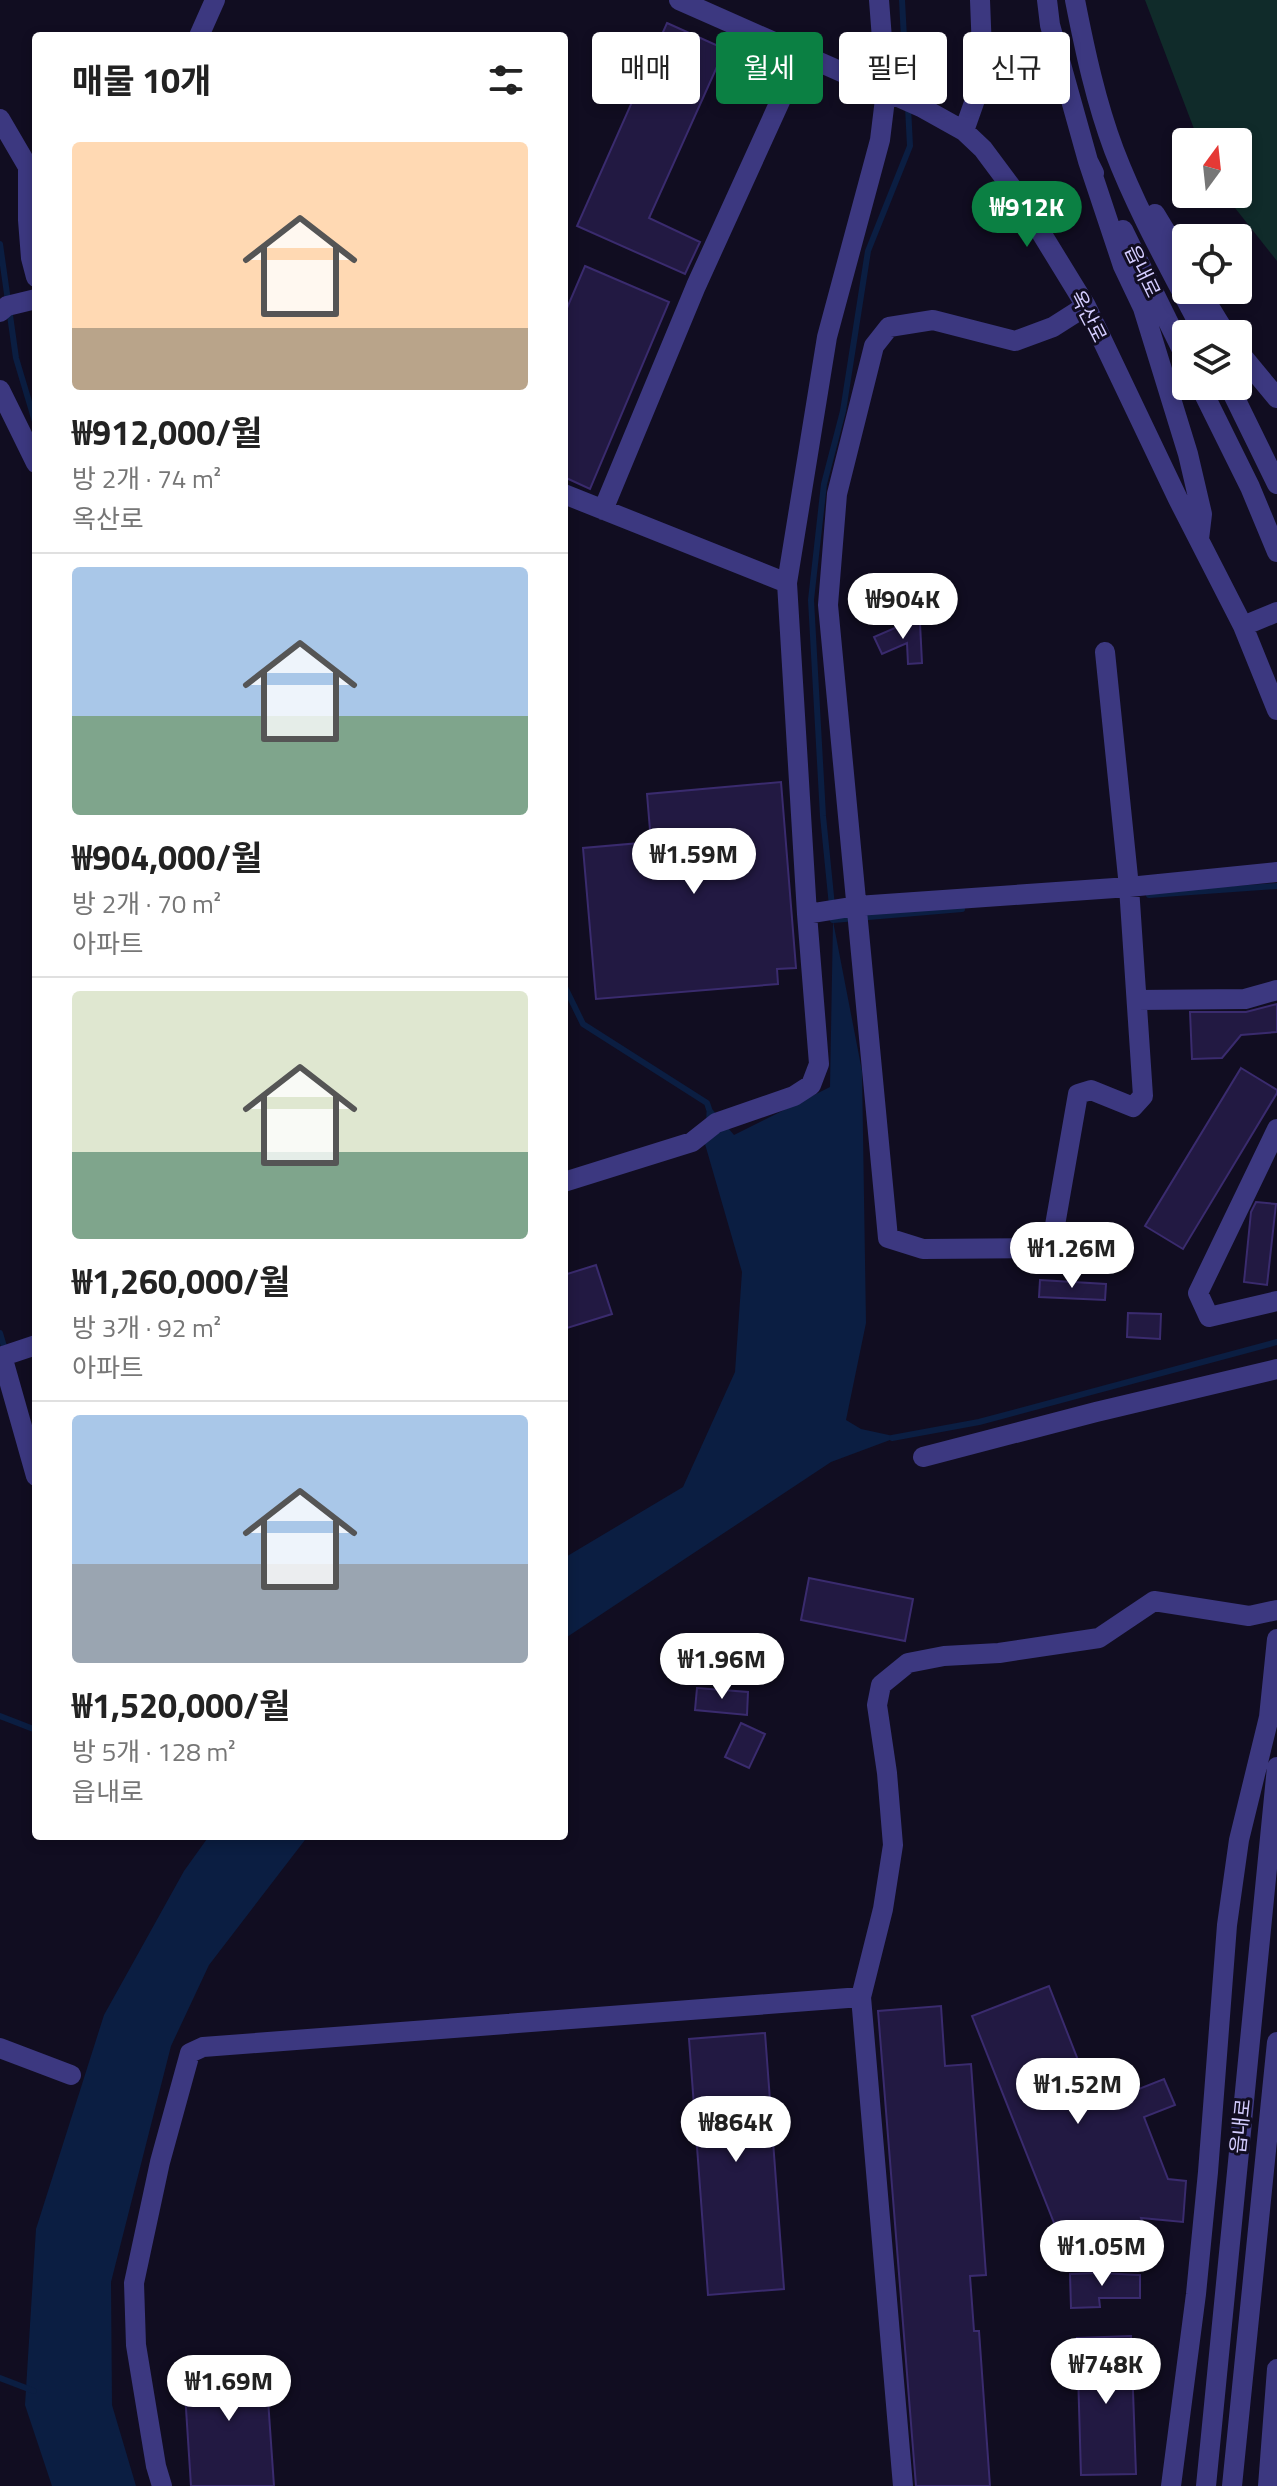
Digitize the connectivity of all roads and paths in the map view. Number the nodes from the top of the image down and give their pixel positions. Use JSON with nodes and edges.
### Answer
{"nodes":[{"id":1,"x":215,"y":0,"type":"edge"},
{"id":2,"x":679,"y":0,"type":"edge"},
{"id":3,"x":879,"y":0,"type":"edge"},
{"id":4,"x":969,"y":0,"type":"edge"},
{"id":5,"x":980,"y":0,"type":"edge"},
{"id":6,"x":1047,"y":0,"type":"edge"},
{"id":7,"x":1075,"y":0,"type":"edge"},
{"id":8,"x":982,"y":30,"type":"junction"},
{"id":9,"x":201,"y":32,"type":"edge"},
{"id":10,"x":753,"y":32,"type":"edge"},
{"id":11,"x":881,"y":32,"type":"edge"},
{"id":12,"x":779,"y":104,"type":"edge"},
{"id":13,"x":884,"y":104,"type":"edge"},
{"id":14,"x":911,"y":104,"type":"edge"},
{"id":15,"x":0,"y":119,"type":"edge"},
{"id":16,"x":964,"y":131,"type":"junction"},
{"id":17,"x":1088,"y":161,"type":"junction"},
{"id":18,"x":1120,"y":164,"type":"junction"},
{"id":19,"x":1172,"y":241,"type":"edge"},
{"id":20,"x":32,"y":262,"type":"edge"},
{"id":21,"x":32,"y":300,"type":"edge"},
{"id":22,"x":1086,"y":306,"type":"junction"},
{"id":23,"x":0,"y":312,"type":"edge"},
{"id":24,"x":1197,"y":320,"type":"edge"},
{"id":25,"x":1172,"y":330,"type":"edge"},
{"id":26,"x":1252,"y":368,"type":"edge"},
{"id":27,"x":0,"y":390,"type":"edge"},
{"id":28,"x":1277,"y":398,"type":"edge"},
{"id":29,"x":1207,"y":400,"type":"edge"},
{"id":30,"x":1236,"y":400,"type":"edge"},
{"id":31,"x":32,"y":455,"type":"edge"},
{"id":32,"x":1277,"y":484,"type":"edge"},
{"id":33,"x":568,"y":496,"type":"edge"},
{"id":34,"x":603,"y":510,"type":"junction"},
{"id":35,"x":1199,"y":540,"type":"junction"},
{"id":36,"x":1277,"y":552,"type":"edge"},
{"id":37,"x":787,"y":583,"type":"junction"},
{"id":38,"x":1277,"y":612,"type":"edge"},
{"id":39,"x":1243,"y":626,"type":"junction"},
{"id":40,"x":1105,"y":652,"type":"dead end"},
{"id":41,"x":1277,"y":710,"type":"edge"},
{"id":42,"x":1277,"y":872,"type":"edge"},
{"id":43,"x":1129,"y":887,"type":"junction"},
{"id":44,"x":857,"y":906,"type":"junction"},
{"id":45,"x":807,"y":914,"type":"junction"},
{"id":46,"x":1277,"y":990,"type":"edge"},
{"id":47,"x":1137,"y":1000,"type":"junction"},
{"id":48,"x":1277,"y":1129,"type":"edge"},
{"id":49,"x":568,"y":1181,"type":"edge"},
{"id":50,"x":1277,"y":1301,"type":"edge"},
{"id":51,"x":32,"y":1346,"type":"edge"},
{"id":52,"x":1,"y":1356,"type":"edge"},
{"id":53,"x":1277,"y":1369,"type":"edge"},
{"id":54,"x":923,"y":1457,"type":"dead end"},
{"id":55,"x":32,"y":1462,"type":"edge"},
{"id":56,"x":1277,"y":1610,"type":"edge"},
{"id":57,"x":1277,"y":1639,"type":"edge"},
{"id":58,"x":1268,"y":1764,"type":"edge"},
{"id":59,"x":861,"y":1997,"type":"junction"},
{"id":60,"x":1277,"y":2042,"type":"edge"},
{"id":61,"x":0,"y":2048,"type":"edge"},
{"id":62,"x":71,"y":2075,"type":"dead end"},
{"id":63,"x":1277,"y":2369,"type":"edge"},
{"id":64,"x":162,"y":2486,"type":"edge"},
{"id":65,"x":903,"y":2486,"type":"edge"},
{"id":66,"x":1171,"y":2486,"type":"edge"},
{"id":67,"x":1206,"y":2486,"type":"edge"},
{"id":68,"x":1232,"y":2486,"type":"edge"},
{"id":69,"x":1268,"y":2486,"type":"edge"}],
"edges":[{"from":1,"to":9,"type":"street"},
{"from":2,"to":10,"type":"street","name":"옥산로"},
{"from":3,"to":11,"type":"street"},
{"from":4,"to":8,"type":"street"},
{"from":5,"to":8,"type":"street"},
{"from":6,"to":17,"type":"street","name":"읍내로"},
{"from":7,"to":18,"type":"street","name":"읍내로"},
{"from":8,"to":16,"type":"street"},
{"from":12,"to":34,"type":"street"},
{"from":13,"to":37,"type":"street"},
{"from":14,"to":16,"type":"street","name":"옥산로"},
{"from":15,"to":20,"type":"street"},
{"from":16,"to":22,"type":"street","name":"옥산로"},
{"from":17,"to":25,"type":"street","name":"읍내로"},
{"from":17,"to":35,"type":"street"},
{"from":18,"to":19,"type":"street"},
{"from":18,"to":24,"type":"street","name":"읍내로"},
{"from":21,"to":23,"type":"street"},
{"from":22,"to":35,"type":"street","name":"옥산로"},
{"from":22,"to":44,"type":"street"},
{"from":26,"to":28,"type":"street"},
{"from":27,"to":31,"type":"street"},
{"from":29,"to":36,"type":"street"},
{"from":30,"to":32,"type":"street"},
{"from":33,"to":34,"type":"street"},
{"from":34,"to":37,"type":"street"},
{"from":35,"to":39,"type":"street","name":"옥산로"},
{"from":37,"to":45,"type":"street"},
{"from":38,"to":39,"type":"street"},
{"from":39,"to":41,"type":"street","name":"옥산로"},
{"from":40,"to":43,"type":"street"},
{"from":42,"to":43,"type":"street"},
{"from":43,"to":44,"type":"street"},
{"from":43,"to":47,"type":"street"},
{"from":44,"to":45,"type":"street"},
{"from":44,"to":47,"type":"street"},
{"from":45,"to":49,"type":"street"},
{"from":46,"to":47,"type":"street"},
{"from":48,"to":50,"type":"street"},
{"from":51,"to":52,"type":"street"},
{"from":52,"to":55,"type":"street"},
{"from":53,"to":54,"type":"street"},
{"from":56,"to":59,"type":"street"},
{"from":57,"to":58,"type":"street"},
{"from":58,"to":66,"type":"street"},
{"from":58,"to":67,"type":"street","name":"읍내로"},
{"from":59,"to":64,"type":"street"},
{"from":59,"to":65,"type":"street"},
{"from":60,"to":68,"type":"street","name":"읍내로"},
{"from":61,"to":62,"type":"street"},
{"from":63,"to":69,"type":"street"}]}
